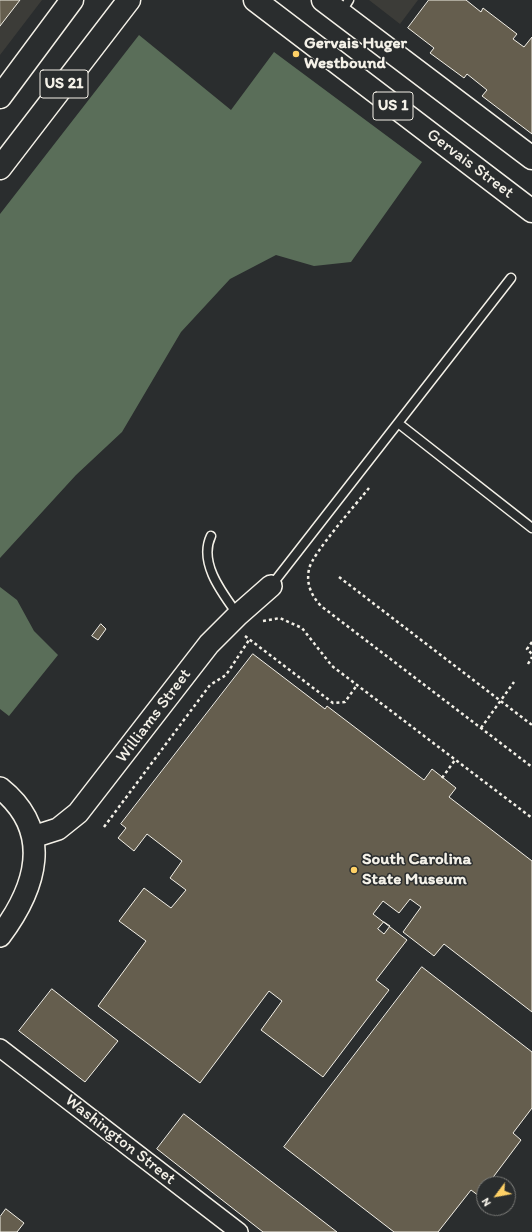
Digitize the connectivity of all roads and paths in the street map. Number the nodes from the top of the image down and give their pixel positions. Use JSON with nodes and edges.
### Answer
{"nodes":[{"id":1,"x":72,"y":0,"type":"edge"},
{"id":2,"x":129,"y":0,"type":"edge"},
{"id":3,"x":255,"y":0,"type":"edge"},
{"id":4,"x":323,"y":0,"type":"edge"},
{"id":5,"x":345,"y":7,"type":"edge"},
{"id":6,"x":0,"y":97,"type":"edge"},
{"id":7,"x":532,"y":158,"type":"edge"},
{"id":8,"x":2,"y":159,"type":"edge"},
{"id":9,"x":532,"y":211,"type":"edge"},
{"id":10,"x":510,"y":278,"type":"dead end"},
{"id":11,"x":398,"y":423,"type":"junction"},
{"id":12,"x":369,"y":488,"type":"dead end"},
{"id":13,"x":532,"y":528,"type":"edge"},
{"id":14,"x":211,"y":536,"type":"dead end"},
{"id":15,"x":339,"y":576,"type":"dead end"},
{"id":16,"x":271,"y":586,"type":"joint"},
{"id":17,"x":238,"y":615,"type":"junction"},
{"id":18,"x":258,"y":622,"type":"dead end"},
{"id":19,"x":245,"y":637,"type":"dead end"},
{"id":20,"x":250,"y":640,"type":"junction"},
{"id":21,"x":532,"y":642,"type":"edge"},
{"id":22,"x":532,"y":654,"type":"edge"},
{"id":23,"x":532,"y":657,"type":"edge"},
{"id":24,"x":528,"y":664,"type":"dead end"},
{"id":25,"x":514,"y":682,"type":"dead end"},
{"id":26,"x":357,"y":685,"type":"junction"},
{"id":27,"x":500,"y":700,"type":"junction"},
{"id":28,"x":532,"y":725,"type":"edge"},
{"id":29,"x":481,"y":728,"type":"junction"},
{"id":30,"x":455,"y":760,"type":"junction"},
{"id":31,"x":532,"y":767,"type":"edge"},
{"id":32,"x":442,"y":778,"type":"dead end"},
{"id":33,"x":0,"y":788,"type":"edge"},
{"id":34,"x":532,"y":818,"type":"edge"},
{"id":35,"x":104,"y":827,"type":"dead end"},
{"id":36,"x":33,"y":837,"type":"junction"},
{"id":37,"x":0,"y":936,"type":"edge"},
{"id":38,"x":0,"y":1048,"type":"edge"},
{"id":39,"x":239,"y":1232,"type":"edge"}],
"edges":[{"from":1,"to":6,"type":"main road","number":"US 21"},
{"from":2,"to":8,"type":"main road","number":"US 21"},
{"from":3,"to":9,"type":"main road","name":"Gervais Street","number":"US 1"},
{"from":4,"to":5,"type":"main road"},
{"from":5,"to":7,"type":"main road"},
{"from":10,"to":11,"type":"lane"},
{"from":11,"to":13,"type":"lane"},
{"from":11,"to":16,"type":"lane"},
{"from":12,"to":29,"type":"path"},
{"from":14,"to":17,"type":"lane"},
{"from":15,"to":27,"type":"path"},
{"from":16,"to":17,"type":"street","name":"Williams Street"},
{"from":17,"to":36,"type":"street","name":"Williams Street"},
{"from":18,"to":26,"type":"path"},
{"from":19,"to":20,"type":"path"},
{"from":20,"to":26,"type":"path"},
{"from":20,"to":35,"type":"path"},
{"from":21,"to":22,"type":"path"},
{"from":23,"to":24,"type":"path"},
{"from":25,"to":27,"type":"path"},
{"from":26,"to":30,"type":"path"},
{"from":27,"to":28,"type":"path"},
{"from":27,"to":29,"type":"path"},
{"from":29,"to":31,"type":"path"},
{"from":30,"to":32,"type":"path"},
{"from":30,"to":34,"type":"path"},
{"from":33,"to":36,"type":"street"},
{"from":36,"to":37,"type":"street"},
{"from":38,"to":39,"type":"street","name":"Washington Street"}]}
